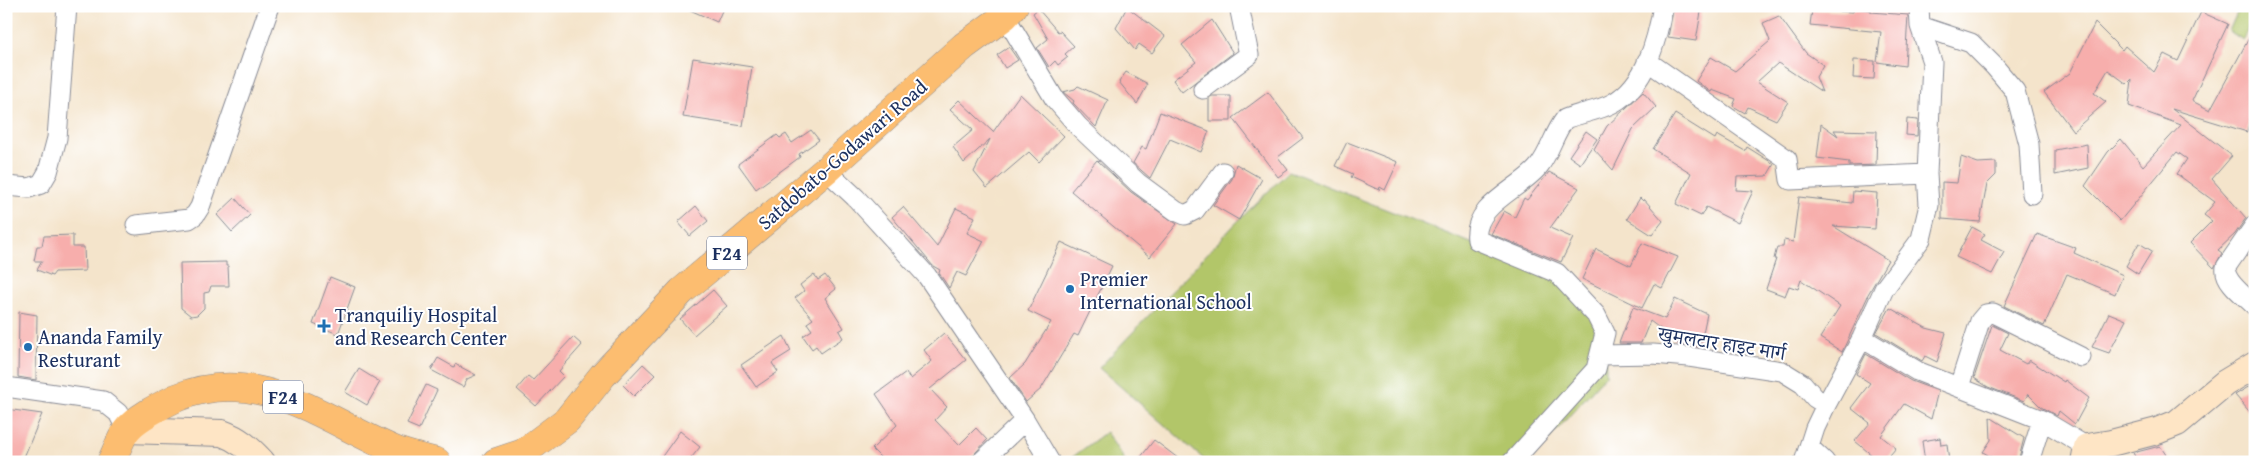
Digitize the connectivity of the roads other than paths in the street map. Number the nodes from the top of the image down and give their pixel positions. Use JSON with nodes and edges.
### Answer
{"nodes":[{"id":1,"x":67,"y":6,"type":"edge"},
{"id":2,"x":270,"y":6,"type":"edge"},
{"id":3,"x":1239,"y":6,"type":"edge"},
{"id":4,"x":1663,"y":6,"type":"edge"},
{"id":5,"x":1919,"y":6,"type":"edge"},
{"id":6,"x":1009,"y":11,"type":"edge"},
{"id":7,"x":1920,"y":26,"type":"junction"},
{"id":8,"x":1647,"y":61,"type":"junction"},
{"id":9,"x":1204,"y":89,"type":"dead end"},
{"id":10,"x":826,"y":170,"type":"junction"},
{"id":11,"x":1223,"y":172,"type":"dead end"},
{"id":12,"x":1927,"y":174,"type":"junction"},
{"id":13,"x":6,"y":186,"type":"edge"},
{"id":14,"x":2032,"y":194,"type":"dead end"},
{"id":15,"x":136,"y":225,"type":"dead end"},
{"id":16,"x":2255,"y":225,"type":"edge"},
{"id":17,"x":2255,"y":306,"type":"edge"},
{"id":18,"x":1862,"y":338,"type":"junction"},
{"id":19,"x":1601,"y":355,"type":"junction"},
{"id":20,"x":2081,"y":357,"type":"dead end"},
{"id":21,"x":2255,"y":364,"type":"edge"},
{"id":22,"x":6,"y":387,"type":"edge"},
{"id":23,"x":1959,"y":387,"type":"junction"},
{"id":24,"x":1826,"y":405,"type":"junction"},
{"id":25,"x":1025,"y":420,"type":"junction"},
{"id":26,"x":2042,"y":420,"type":"junction"},
{"id":27,"x":127,"y":430,"type":"junction"},
{"id":28,"x":2086,"y":454,"type":"edge"},
{"id":29,"x":1807,"y":455,"type":"edge"},
{"id":30,"x":111,"y":462,"type":"edge"},
{"id":31,"x":262,"y":462,"type":"edge"},
{"id":32,"x":437,"y":462,"type":"edge"},
{"id":33,"x":496,"y":462,"type":"edge"},
{"id":34,"x":981,"y":462,"type":"edge"},
{"id":35,"x":1050,"y":462,"type":"edge"},
{"id":36,"x":1512,"y":462,"type":"edge"},
{"id":37,"x":1825,"y":462,"type":"edge"},
{"id":38,"x":2029,"y":462,"type":"edge"}],
"edges":[{"from":1,"to":13,"type":"street"},
{"from":2,"to":15,"type":"street"},
{"from":3,"to":9,"type":"street"},
{"from":4,"to":8,"type":"street"},
{"from":5,"to":7,"type":"street"},
{"from":6,"to":10,"type":"main road","name":"Satdobato-Godawari Road","number":"F24"},
{"from":6,"to":11,"type":"street"},
{"from":7,"to":12,"type":"street"},
{"from":7,"to":14,"type":"street"},
{"from":8,"to":12,"type":"street"},
{"from":8,"to":19,"type":"street"},
{"from":10,"to":25,"type":"street"},
{"from":10,"to":33,"type":"main road","name":"Satdobato-Godawari Road","number":"F24"},
{"from":12,"to":18,"type":"street"},
{"from":16,"to":17,"type":"street"},
{"from":18,"to":23,"type":"street"},
{"from":18,"to":24,"type":"street"},
{"from":19,"to":24,"type":"street","name":"खुमलटार हाइट मार्ग"},
{"from":19,"to":36,"type":"street"},
{"from":20,"to":23,"type":"street"},
{"from":21,"to":28,"type":"main road"},
{"from":22,"to":27,"type":"street"},
{"from":23,"to":26,"type":"street"},
{"from":24,"to":29,"type":"street"},
{"from":25,"to":34,"type":"street"},
{"from":25,"to":35,"type":"street"},
{"from":26,"to":28,"type":"street"},
{"from":26,"to":38,"type":"street"},
{"from":27,"to":30,"type":"main road","number":"F24"},
{"from":27,"to":31,"type":"main road"},
{"from":27,"to":32,"type":"main road","number":"F24"},
{"from":29,"to":37,"type":"street"}]}
